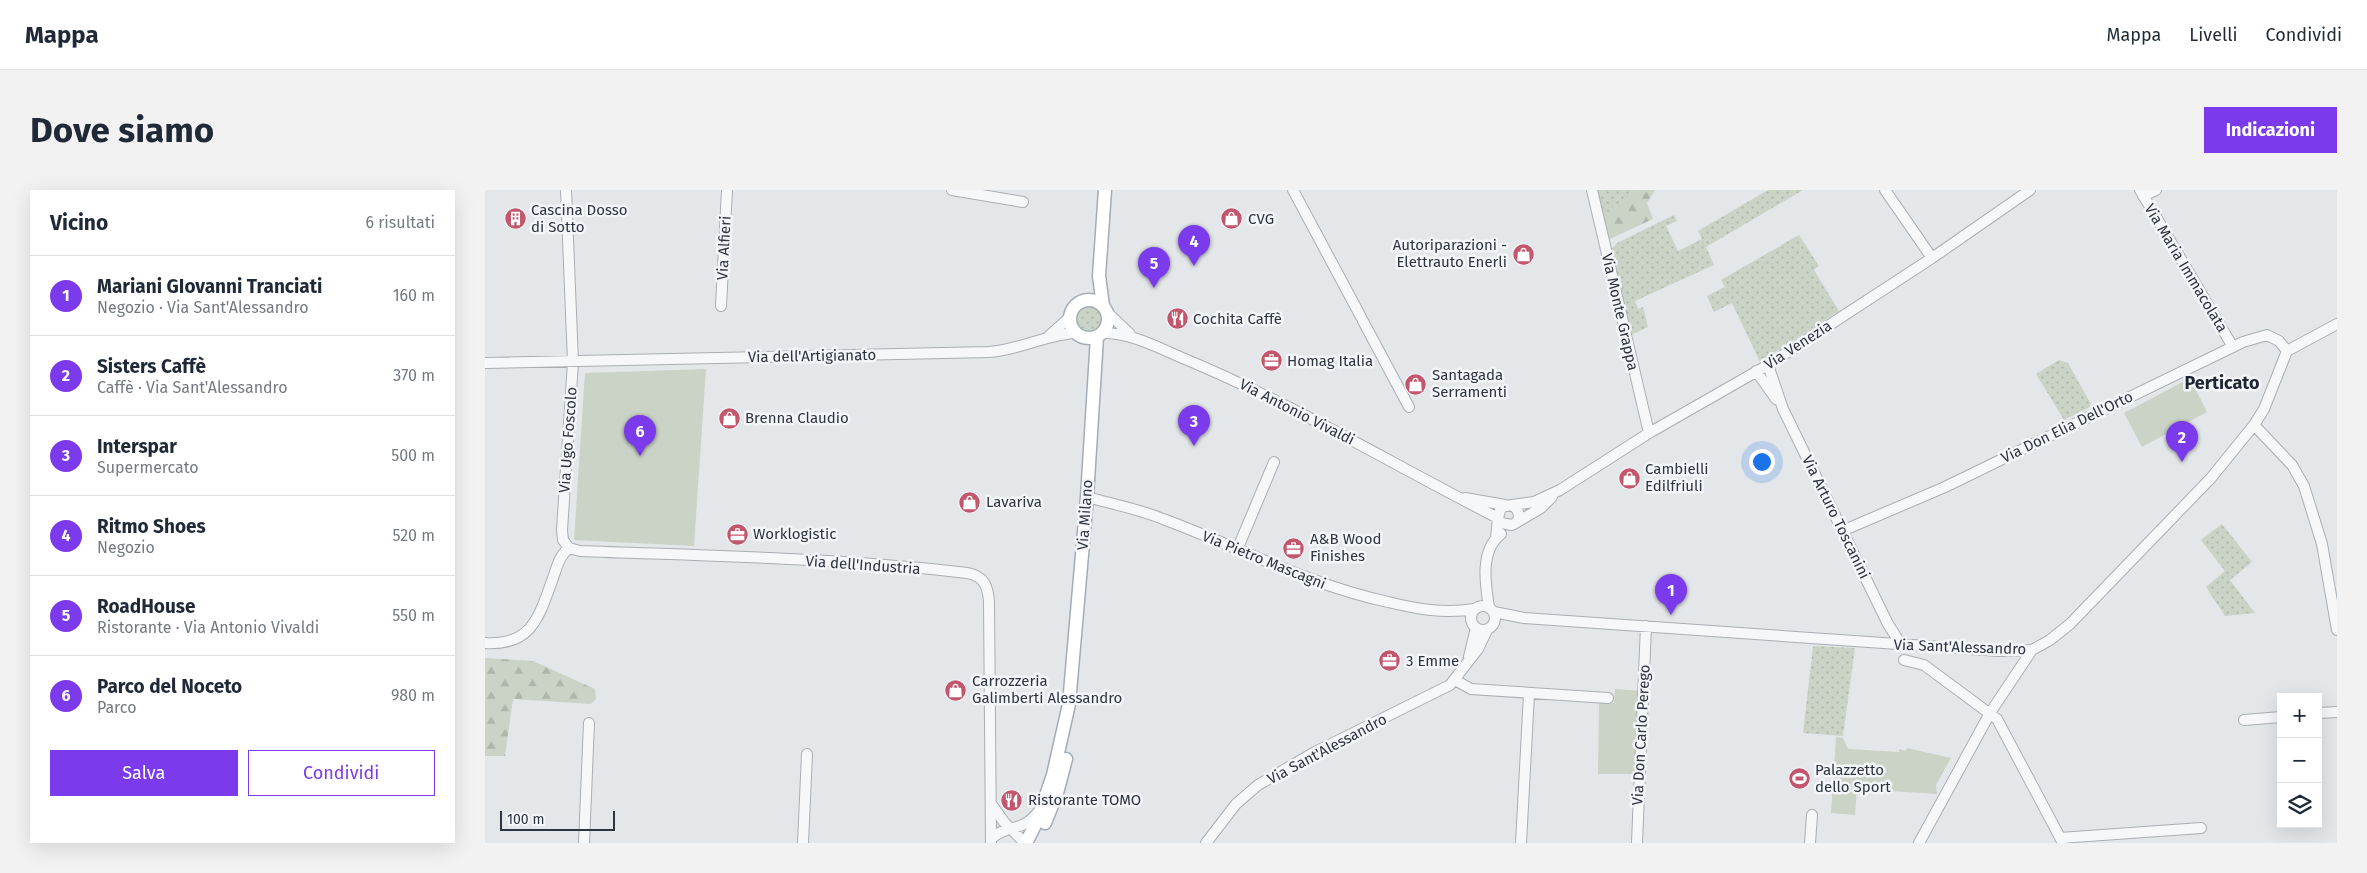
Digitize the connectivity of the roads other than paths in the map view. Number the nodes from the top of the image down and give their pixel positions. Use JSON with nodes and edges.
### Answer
{"nodes":[{"id":1,"x":565,"y":190,"type":"edge"},
{"id":2,"x":727,"y":190,"type":"edge"},
{"id":3,"x":952,"y":190,"type":"edge"},
{"id":4,"x":1105,"y":190,"type":"edge"},
{"id":5,"x":1293,"y":190,"type":"edge"},
{"id":6,"x":1592,"y":190,"type":"edge"},
{"id":7,"x":1885,"y":190,"type":"edge"},
{"id":8,"x":2031,"y":190,"type":"edge"},
{"id":9,"x":2156,"y":190,"type":"edge"},
{"id":10,"x":2142,"y":193,"type":"edge"},
{"id":11,"x":1023,"y":202,"type":"dead end"},
{"id":12,"x":1933,"y":258,"type":"junction"},
{"id":13,"x":1099,"y":276,"type":"junction"},
{"id":14,"x":1081,"y":302,"type":"junction"},
{"id":15,"x":721,"y":306,"type":"dead end"},
{"id":16,"x":1105,"y":309,"type":"junction"},
{"id":17,"x":1070,"y":316,"type":"junction"},
{"id":18,"x":2337,"y":324,"type":"edge"},
{"id":19,"x":1075,"y":333,"type":"junction"},
{"id":20,"x":1100,"y":335,"type":"junction"},
{"id":21,"x":1049,"y":336,"type":"junction"},
{"id":22,"x":1135,"y":338,"type":"junction"},
{"id":23,"x":2233,"y":346,"type":"junction"},
{"id":24,"x":2287,"y":351,"type":"junction"},
{"id":25,"x":573,"y":362,"type":"junction"},
{"id":26,"x":485,"y":363,"type":"edge"},
{"id":27,"x":1768,"y":365,"type":"junction"},
{"id":28,"x":1093,"y":366,"type":"junction"},
{"id":29,"x":1756,"y":371,"type":"junction"},
{"id":30,"x":1409,"y":407,"type":"dead end"},
{"id":31,"x":1783,"y":409,"type":"junction"},
{"id":32,"x":2254,"y":426,"type":"junction"},
{"id":33,"x":1649,"y":434,"type":"junction"},
{"id":34,"x":1274,"y":462,"type":"dead end"},
{"id":35,"x":1560,"y":490,"type":"junction"},
{"id":36,"x":1455,"y":496,"type":"junction"},
{"id":37,"x":1087,"y":497,"type":"junction"},
{"id":38,"x":1509,"y":505,"type":"junction"},
{"id":39,"x":1498,"y":518,"type":"junction"},
{"id":40,"x":1515,"y":523,"type":"junction"},
{"id":41,"x":1843,"y":531,"type":"junction"},
{"id":42,"x":1496,"y":538,"type":"junction"},
{"id":43,"x":569,"y":548,"type":"junction"},
{"id":44,"x":1237,"y":550,"type":"junction"},
{"id":45,"x":1484,"y":608,"type":"junction"},
{"id":46,"x":1445,"y":612,"type":"junction"},
{"id":47,"x":1524,"y":618,"type":"junction"},
{"id":48,"x":1888,"y":624,"type":"junction"},
{"id":49,"x":1474,"y":626,"type":"junction"},
{"id":50,"x":1646,"y":626,"type":"junction"},
{"id":51,"x":1490,"y":628,"type":"junction"},
{"id":52,"x":2337,"y":630,"type":"edge"},
{"id":53,"x":485,"y":643,"type":"edge"},
{"id":54,"x":1887,"y":644,"type":"junction"},
{"id":55,"x":1902,"y":646,"type":"junction"},
{"id":56,"x":2032,"y":650,"type":"junction"},
{"id":57,"x":1904,"y":660,"type":"dead end"},
{"id":58,"x":1074,"y":664,"type":"junction"},
{"id":59,"x":1462,"y":672,"type":"junction"},
{"id":60,"x":1455,"y":680,"type":"junction"},
{"id":61,"x":1529,"y":694,"type":"junction"},
{"id":62,"x":1608,"y":698,"type":"dead end"},
{"id":63,"x":2337,"y":712,"type":"edge"},
{"id":64,"x":1990,"y":713,"type":"junction"},
{"id":65,"x":2322,"y":713,"type":"edge"},
{"id":66,"x":2277,"y":717,"type":"edge"},
{"id":67,"x":2244,"y":720,"type":"dead end"},
{"id":68,"x":589,"y":723,"type":"dead end"},
{"id":69,"x":807,"y":754,"type":"dead end"},
{"id":70,"x":992,"y":805,"type":"junction"},
{"id":71,"x":1043,"y":805,"type":"junction"},
{"id":72,"x":1812,"y":815,"type":"dead end"},
{"id":73,"x":2201,"y":828,"type":"dead end"},
{"id":74,"x":1012,"y":830,"type":"junction"},
{"id":75,"x":2061,"y":840,"type":"edge"},
{"id":76,"x":992,"y":841,"type":"edge"},
{"id":77,"x":584,"y":843,"type":"edge"},
{"id":78,"x":803,"y":843,"type":"edge"},
{"id":79,"x":1026,"y":843,"type":"edge"},
{"id":80,"x":1035,"y":843,"type":"edge"},
{"id":81,"x":1206,"y":843,"type":"edge"},
{"id":82,"x":1521,"y":843,"type":"edge"},
{"id":83,"x":1637,"y":843,"type":"edge"},
{"id":84,"x":1810,"y":843,"type":"edge"},
{"id":85,"x":1919,"y":843,"type":"edge"}],
"edges":[{"from":1,"to":25,"type":"street","name":"Via Ugo Foscolo"},
{"from":2,"to":15,"type":"street","name":"Via Alfieri"},
{"from":3,"to":11,"type":"street"},
{"from":4,"to":13,"type":"main road"},
{"from":5,"to":30,"type":"street"},
{"from":6,"to":33,"type":"street","name":"Via Monte Grappa"},
{"from":7,"to":12,"type":"street"},
{"from":8,"to":12,"type":"street","name":"Via Venezia"},
{"from":9,"to":10,"type":"street"},
{"from":10,"to":23,"type":"street","name":"Via Maria Immacolata"},
{"from":12,"to":27,"type":"street","name":"Via Venezia"},
{"from":13,"to":14,"type":"main road"},
{"from":13,"to":16,"type":"main road"},
{"from":14,"to":16,"type":"main road"},
{"from":14,"to":17,"type":"main road"},
{"from":16,"to":20,"type":"main road"},
{"from":16,"to":22,"type":"street"},
{"from":17,"to":19,"type":"main road"},
{"from":17,"to":21,"type":"street","name":"Via dell'Artigianato"},
{"from":18,"to":24,"type":"street"},
{"from":19,"to":20,"type":"main road"},
{"from":19,"to":21,"type":"street","name":"Via dell'Artigianato"},
{"from":19,"to":28,"type":"main road"},
{"from":20,"to":22,"type":"street"},
{"from":20,"to":28,"type":"main road","name":"Via Milano"},
{"from":21,"to":25,"type":"street","name":"Via dell'Artigianato"},
{"from":22,"to":36,"type":"street","name":"Via Antonio Vivaldi"},
{"from":23,"to":24,"type":"street","name":"Via Don Elia Dell'Orto"},
{"from":23,"to":41,"type":"street","name":"Via Don Elia Dell'Orto"},
{"from":24,"to":32,"type":"street","name":"Via Sant'Alessandro"},
{"from":25,"to":26,"type":"street","name":"Via dell'Artigianato"},
{"from":25,"to":43,"type":"street","name":"Via Ugo Foscolo"},
{"from":27,"to":29,"type":"street","name":"Via Venezia"},
{"from":27,"to":31,"type":"street"},
{"from":28,"to":37,"type":"main road","name":"Via Milano"},
{"from":29,"to":31,"type":"street"},
{"from":29,"to":33,"type":"street","name":"Via Venezia"},
{"from":31,"to":41,"type":"street","name":"Via Arturo Toscanini"},
{"from":32,"to":52,"type":"street"},
{"from":32,"to":56,"type":"street","name":"Via Sant'Alessandro"},
{"from":33,"to":35,"type":"street","name":"Via Venezia"},
{"from":34,"to":44,"type":"street"},
{"from":35,"to":38,"type":"street","name":"Via Venezia"},
{"from":35,"to":40,"type":"street","name":"Via Venezia"},
{"from":36,"to":38,"type":"street","name":"Via Venezia"},
{"from":36,"to":39,"type":"street","name":"Via Antonio Vivaldi"},
{"from":37,"to":44,"type":"street","name":"Via Pietro Mascagni"},
{"from":37,"to":58,"type":"main road","name":"Via Milano"},
{"from":38,"to":39,"type":"street"},
{"from":38,"to":40,"type":"street"},
{"from":39,"to":40,"type":"street"},
{"from":39,"to":42,"type":"street"},
{"from":40,"to":42,"type":"street","name":"Via Venezia"},
{"from":41,"to":48,"type":"street","name":"Via Arturo Toscanini"},
{"from":42,"to":45,"type":"street"},
{"from":43,"to":53,"type":"street"},
{"from":43,"to":70,"type":"street","name":"Via dell'Industria"},
{"from":44,"to":46,"type":"street","name":"Via Pietro Mascagni"},
{"from":45,"to":46,"type":"street","name":"Via Pietro Mascagni"},
{"from":45,"to":47,"type":"street","name":"Via Sant'Alessandro"},
{"from":45,"to":49,"type":"street","name":"Via Sant'Alessandro"},
{"from":45,"to":51,"type":"street"},
{"from":46,"to":49,"type":"street","name":"Via Pietro Mascagni"},
{"from":47,"to":50,"type":"street","name":"Via Sant'Alessandro"},
{"from":47,"to":51,"type":"street","name":"Via Sant'Alessandro"},
{"from":48,"to":54,"type":"street","name":"Via Arturo Toscanini"},
{"from":48,"to":55,"type":"street","name":"Via Arturo Toscanini"},
{"from":49,"to":51,"type":"street","name":"Via Pietro Mascagni"},
{"from":49,"to":59,"type":"street","name":"Via Sant'Alessandro"},
{"from":50,"to":54,"type":"street","name":"Via Sant'Alessandro"},
{"from":50,"to":83,"type":"street","name":"Via Don Carlo Perego"},
{"from":51,"to":59,"type":"street","name":"Via Sant'Alessandro"},
{"from":54,"to":55,"type":"street","name":"Via Sant'Alessandro"},
{"from":55,"to":56,"type":"street","name":"Via Sant'Alessandro"},
{"from":56,"to":64,"type":"street"},
{"from":57,"to":64,"type":"street"},
{"from":58,"to":71,"type":"main road","name":"Via Milano"},
{"from":58,"to":80,"type":"main road","name":"Via Milano"},
{"from":59,"to":60,"type":"street","name":"Via Sant'Alessandro"},
{"from":60,"to":61,"type":"street"},
{"from":60,"to":81,"type":"street","name":"Via Sant'Alessandro"},
{"from":61,"to":62,"type":"street"},
{"from":61,"to":82,"type":"street"},
{"from":63,"to":65,"type":"street"},
{"from":64,"to":75,"type":"street"},
{"from":64,"to":85,"type":"street"},
{"from":66,"to":67,"type":"street"},
{"from":68,"to":77,"type":"street"},
{"from":69,"to":78,"type":"street"},
{"from":70,"to":74,"type":"street"},
{"from":70,"to":76,"type":"street"},
{"from":71,"to":74,"type":"street"},
{"from":71,"to":79,"type":"main road","name":"Via Milano"},
{"from":72,"to":84,"type":"street"},
{"from":73,"to":75,"type":"street"},
{"from":74,"to":76,"type":"street"},
{"from":74,"to":79,"type":"street"}]}
